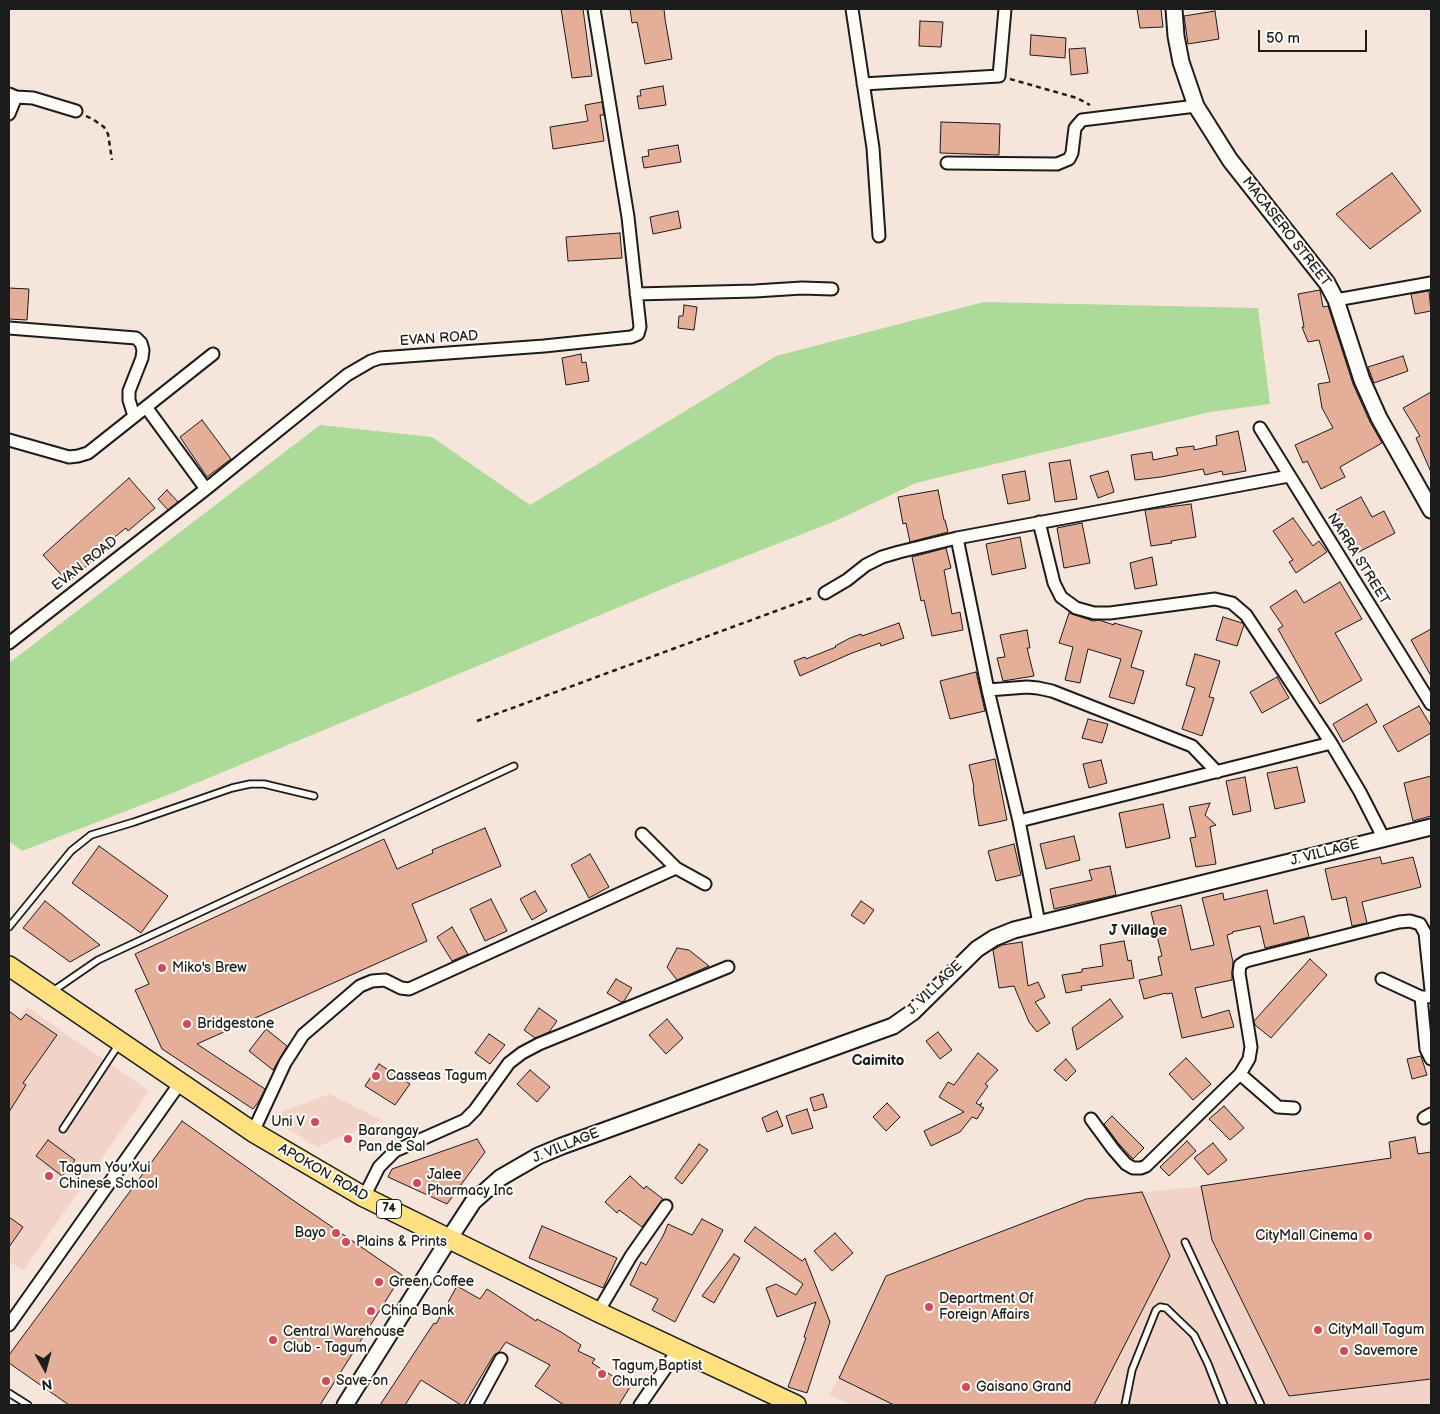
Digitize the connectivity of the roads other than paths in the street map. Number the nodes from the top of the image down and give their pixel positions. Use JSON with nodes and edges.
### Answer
{"nodes":[{"id":1,"x":594,"y":9,"type":"edge"},
{"id":2,"x":852,"y":9,"type":"edge"},
{"id":3,"x":1005,"y":9,"type":"edge"},
{"id":4,"x":1174,"y":9,"type":"edge"},
{"id":5,"x":863,"y":84,"type":"junction"},
{"id":6,"x":12,"y":96,"type":"edge"},
{"id":7,"x":1196,"y":106,"type":"junction"},
{"id":8,"x":76,"y":111,"type":"road end"},
{"id":9,"x":9,"y":114,"type":"edge"},
{"id":10,"x":947,"y":163,"type":"dead end"},
{"id":11,"x":880,"y":236,"type":"dead end"},
{"id":12,"x":1431,"y":283,"type":"edge"},
{"id":13,"x":832,"y":289,"type":"dead end"},
{"id":14,"x":636,"y":294,"type":"junction"},
{"id":15,"x":1336,"y":300,"type":"junction"},
{"id":16,"x":9,"y":328,"type":"edge"},
{"id":17,"x":213,"y":354,"type":"dead end"},
{"id":18,"x":146,"y":407,"type":"junction"},
{"id":19,"x":134,"y":416,"type":"junction"},
{"id":20,"x":1260,"y":428,"type":"dead end"},
{"id":21,"x":9,"y":440,"type":"edge"},
{"id":22,"x":1289,"y":476,"type":"junction"},
{"id":23,"x":206,"y":489,"type":"junction"},
{"id":24,"x":1431,"y":510,"type":"edge"},
{"id":25,"x":1040,"y":522,"type":"junction"},
{"id":26,"x":957,"y":538,"type":"junction"},
{"id":27,"x":825,"y":592,"type":"road end"},
{"id":28,"x":9,"y":643,"type":"edge"},
{"id":29,"x":988,"y":690,"type":"junction"},
{"id":30,"x":1431,"y":704,"type":"edge"},
{"id":31,"x":1331,"y":743,"type":"junction"},
{"id":32,"x":514,"y":766,"type":"dead end"},
{"id":33,"x":1217,"y":772,"type":"junction"},
{"id":34,"x":314,"y":796,"type":"dead end"},
{"id":35,"x":1019,"y":821,"type":"junction"},
{"id":36,"x":1431,"y":827,"type":"edge"},
{"id":37,"x":642,"y":834,"type":"dead end"},
{"id":38,"x":1384,"y":839,"type":"junction"},
{"id":39,"x":676,"y":868,"type":"junction"},
{"id":40,"x":705,"y":884,"type":"dead end"},
{"id":41,"x":1039,"y":923,"type":"junction"},
{"id":42,"x":9,"y":926,"type":"edge"},
{"id":43,"x":9,"y":966,"type":"edge"},
{"id":44,"x":728,"y":968,"type":"dead end"},
{"id":45,"x":1382,"y":979,"type":"dead end"},
{"id":46,"x":1431,"y":990,"type":"edge"},
{"id":47,"x":49,"y":994,"type":"junction"},
{"id":48,"x":1426,"y":997,"type":"edge"},
{"id":49,"x":120,"y":1043,"type":"junction"},
{"id":50,"x":1431,"y":1059,"type":"edge"},
{"id":51,"x":1240,"y":1074,"type":"junction"},
{"id":52,"x":180,"y":1084,"type":"junction"},
{"id":53,"x":1294,"y":1108,"type":"dead end"},
{"id":54,"x":1091,"y":1120,"type":"dead end"},
{"id":55,"x":64,"y":1128,"type":"dead end"},
{"id":56,"x":253,"y":1132,"type":"junction"},
{"id":57,"x":364,"y":1197,"type":"junction"},
{"id":58,"x":666,"y":1206,"type":"dead end"},
{"id":59,"x":448,"y":1238,"type":"junction"},
{"id":60,"x":1185,"y":1242,"type":"dead end"},
{"id":61,"x":598,"y":1312,"type":"junction"},
{"id":62,"x":9,"y":1325,"type":"edge"},
{"id":63,"x":678,"y":1350,"type":"junction"},
{"id":64,"x":501,"y":1359,"type":"dead end"},
{"id":65,"x":9,"y":1393,"type":"edge"},
{"id":66,"x":788,"y":1403,"type":"edge"},
{"id":67,"x":28,"y":1405,"type":"edge"},
{"id":68,"x":345,"y":1405,"type":"edge"},
{"id":69,"x":476,"y":1405,"type":"edge"},
{"id":70,"x":640,"y":1405,"type":"edge"},
{"id":71,"x":1125,"y":1405,"type":"edge"},
{"id":72,"x":1224,"y":1405,"type":"edge"},
{"id":73,"x":1261,"y":1405,"type":"edge"}],
"edges":[{"from":1,"to":14,"type":"street","name":"EVAN ROAD"},
{"from":2,"to":5,"type":"street"},
{"from":3,"to":5,"type":"street"},
{"from":4,"to":7,"type":"street","name":"MACASERO STREET"},
{"from":5,"to":11,"type":"street"},
{"from":6,"to":8,"type":"street"},
{"from":6,"to":9,"type":"street"},
{"from":7,"to":10,"type":"street"},
{"from":7,"to":15,"type":"street","name":"MACASERO STREET"},
{"from":12,"to":15,"type":"street"},
{"from":13,"to":14,"type":"street"},
{"from":14,"to":23,"type":"street","name":"EVAN ROAD"},
{"from":15,"to":24,"type":"street","name":"MACASERO STREET"},
{"from":16,"to":19,"type":"street"},
{"from":17,"to":18,"type":"street"},
{"from":18,"to":19,"type":"street"},
{"from":18,"to":23,"type":"street"},
{"from":19,"to":21,"type":"street"},
{"from":20,"to":22,"type":"street","name":"NARRA STREET"},
{"from":22,"to":25,"type":"street"},
{"from":22,"to":30,"type":"street","name":"NARRA STREET"},
{"from":23,"to":28,"type":"street","name":"EVAN ROAD"},
{"from":25,"to":26,"type":"street"},
{"from":25,"to":31,"type":"street"},
{"from":26,"to":27,"type":"street"},
{"from":26,"to":29,"type":"street"},
{"from":29,"to":33,"type":"street"},
{"from":29,"to":35,"type":"street"},
{"from":31,"to":33,"type":"street"},
{"from":31,"to":38,"type":"street"},
{"from":32,"to":47,"type":"lane"},
{"from":33,"to":35,"type":"street"},
{"from":34,"to":42,"type":"lane"},
{"from":35,"to":41,"type":"street"},
{"from":36,"to":38,"type":"street","name":"J. VILLAGE"},
{"from":37,"to":39,"type":"street"},
{"from":38,"to":41,"type":"street","name":"J. VILLAGE"},
{"from":39,"to":40,"type":"street"},
{"from":39,"to":56,"type":"street"},
{"from":41,"to":59,"type":"street","name":"J. VILLAGE"},
{"from":43,"to":47,"type":"highway","name":"APOKON ROAD","number":"74"},
{"from":44,"to":57,"type":"street"},
{"from":45,"to":48,"type":"street"},
{"from":46,"to":51,"type":"street"},
{"from":47,"to":49,"type":"highway","name":"APOKON ROAD","number":"74"},
{"from":48,"to":50,"type":"street"},
{"from":49,"to":52,"type":"highway","name":"APOKON ROAD","number":"74"},
{"from":49,"to":55,"type":"lane"},
{"from":51,"to":53,"type":"street"},
{"from":51,"to":54,"type":"street"},
{"from":52,"to":56,"type":"highway","name":"APOKON ROAD","number":"74"},
{"from":52,"to":62,"type":"street"},
{"from":56,"to":57,"type":"highway","name":"APOKON ROAD","number":"74"},
{"from":57,"to":59,"type":"highway","name":"APOKON ROAD","number":"74"},
{"from":58,"to":61,"type":"street"},
{"from":59,"to":61,"type":"highway","name":"APOKON ROAD","number":"74"},
{"from":59,"to":68,"type":"street","name":"J. VILLAGE"},
{"from":60,"to":73,"type":"lane"},
{"from":61,"to":63,"type":"highway","name":"APOKON ROAD","number":"74"},
{"from":63,"to":66,"type":"highway","name":"APOKON ROAD","number":"74"},
{"from":63,"to":70,"type":"street"},
{"from":64,"to":69,"type":"street"},
{"from":65,"to":67,"type":"lane"},
{"from":71,"to":72,"type":"lane"}]}
